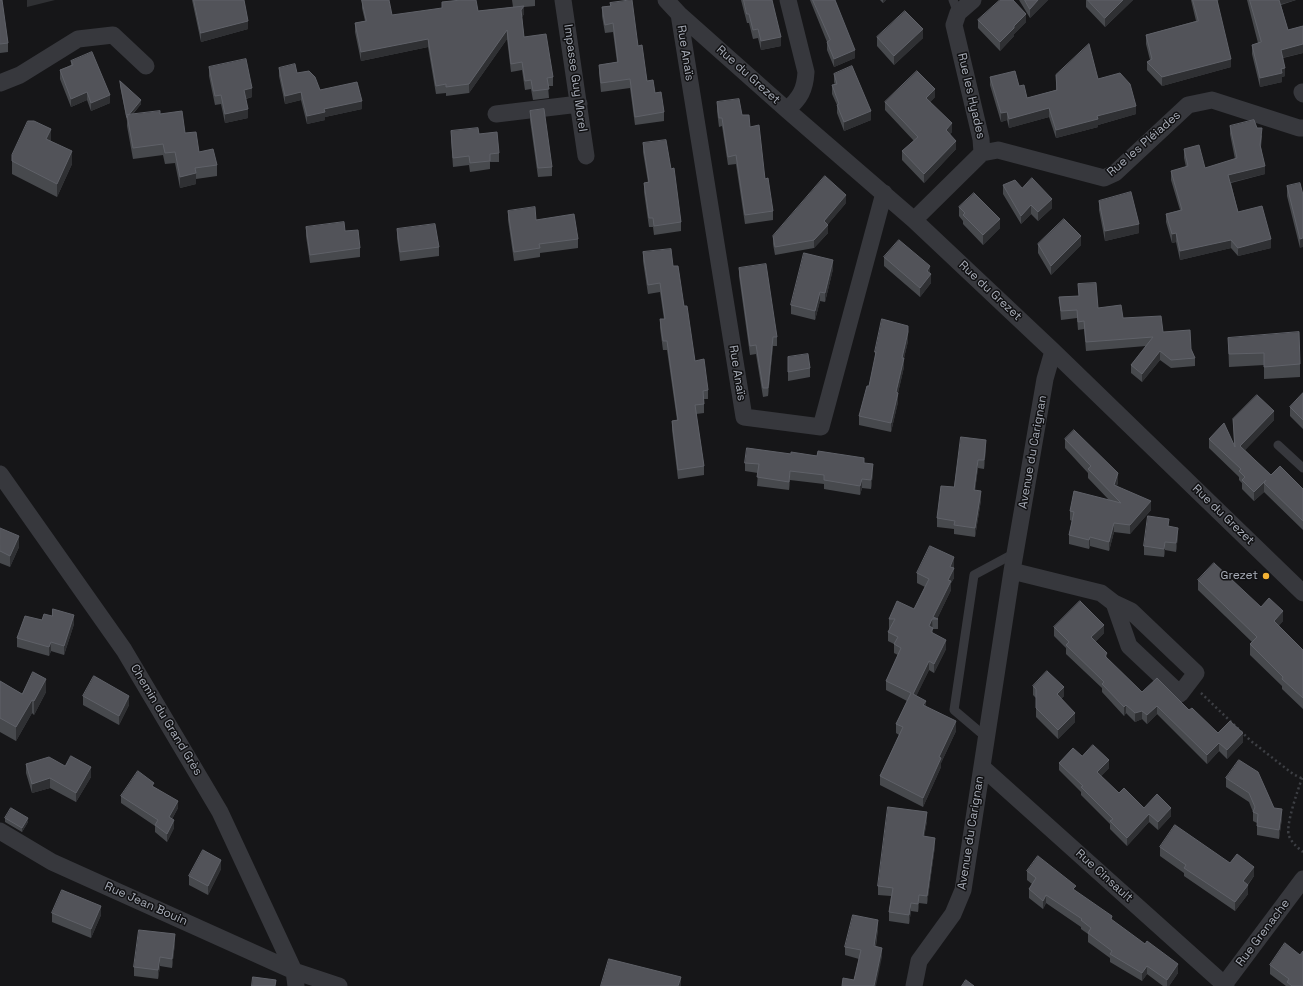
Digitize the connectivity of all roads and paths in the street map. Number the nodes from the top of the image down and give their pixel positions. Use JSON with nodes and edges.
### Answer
{"nodes":[{"id":1,"x":563,"y":0,"type":"edge"},
{"id":2,"x":666,"y":0,"type":"edge"},
{"id":3,"x":788,"y":0,"type":"edge"},
{"id":4,"x":973,"y":0,"type":"edge"},
{"id":5,"x":956,"y":7,"type":"edge"},
{"id":6,"x":679,"y":14,"type":"junction"},
{"id":7,"x":146,"y":66,"type":"dead end"},
{"id":8,"x":0,"y":83,"type":"edge"},
{"id":9,"x":579,"y":104,"type":"junction"},
{"id":10,"x":788,"y":110,"type":"junction"},
{"id":11,"x":496,"y":114,"type":"dead end"},
{"id":12,"x":1303,"y":128,"type":"edge"},
{"id":13,"x":982,"y":153,"type":"junction"},
{"id":14,"x":586,"y":156,"type":"dead end"},
{"id":15,"x":884,"y":193,"type":"junction"},
{"id":16,"x":914,"y":220,"type":"junction"},
{"id":17,"x":1053,"y":351,"type":"junction"},
{"id":18,"x":1278,"y":445,"type":"dead end"},
{"id":19,"x":1303,"y":468,"type":"edge"},
{"id":20,"x":0,"y":474,"type":"edge"},
{"id":21,"x":1015,"y":553,"type":"junction"},
{"id":22,"x":1012,"y":571,"type":"junction"},
{"id":23,"x":1303,"y":593,"type":"edge"},
{"id":24,"x":1114,"y":603,"type":"junction"},
{"id":25,"x":1197,"y":689,"type":"dead end"},
{"id":26,"x":987,"y":738,"type":"junction"},
{"id":27,"x":982,"y":767,"type":"junction"},
{"id":28,"x":1302,"y":778,"type":"edge"},
{"id":29,"x":0,"y":831,"type":"edge"},
{"id":30,"x":1303,"y":852,"type":"edge"},
{"id":31,"x":1303,"y":880,"type":"edge"},
{"id":32,"x":295,"y":978,"type":"edge"},
{"id":33,"x":339,"y":986,"type":"edge"},
{"id":34,"x":914,"y":986,"type":"edge"},
{"id":35,"x":1224,"y":986,"type":"edge"}],
"edges":[{"from":1,"to":9,"type":"street","name":"Impasse Guy Morel"},
{"from":2,"to":6,"type":"street","name":"Rue du Grezet"},
{"from":3,"to":10,"type":"street"},
{"from":4,"to":5,"type":"street","name":"Rue les Hyades"},
{"from":5,"to":13,"type":"street","name":"Rue les Hyades"},
{"from":6,"to":10,"type":"street","name":"Rue du Grezet"},
{"from":6,"to":15,"type":"street","name":"Rue Anaïs"},
{"from":7,"to":8,"type":"street"},
{"from":9,"to":11,"type":"street"},
{"from":9,"to":14,"type":"street","name":"Impasse Guy Morel"},
{"from":10,"to":15,"type":"street","name":"Rue du Grezet"},
{"from":12,"to":13,"type":"street","name":"Rue les Pléiades"},
{"from":13,"to":16,"type":"street","name":"Rue les Hyades"},
{"from":15,"to":16,"type":"street","name":"Rue du Grezet"},
{"from":16,"to":17,"type":"street","name":"Rue du Grezet"},
{"from":17,"to":21,"type":"street","name":"Avenue du Carignan"},
{"from":17,"to":23,"type":"street","name":"Rue du Grezet"},
{"from":18,"to":19,"type":"lane"},
{"from":20,"to":32,"type":"street","name":"Chemin du Grand Grès"},
{"from":21,"to":22,"type":"street","name":"Avenue du Carignan"},
{"from":21,"to":26,"type":"lane"},
{"from":22,"to":24,"type":"street"},
{"from":22,"to":26,"type":"street","name":"Avenue du Carignan"},
{"from":24,"to":24,"type":"street"},
{"from":25,"to":28,"type":"path"},
{"from":26,"to":27,"type":"street","name":"Avenue du Carignan"},
{"from":27,"to":34,"type":"street","name":"Avenue du Carignan"},
{"from":27,"to":35,"type":"street","name":"Rue Cinsault"},
{"from":28,"to":30,"type":"path"},
{"from":29,"to":32,"type":"street","name":"Rue Jean Bouin"},
{"from":31,"to":35,"type":"street","name":"Rue Grenache"},
{"from":32,"to":33,"type":"street","name":"Rue Jean Bouin"}]}
